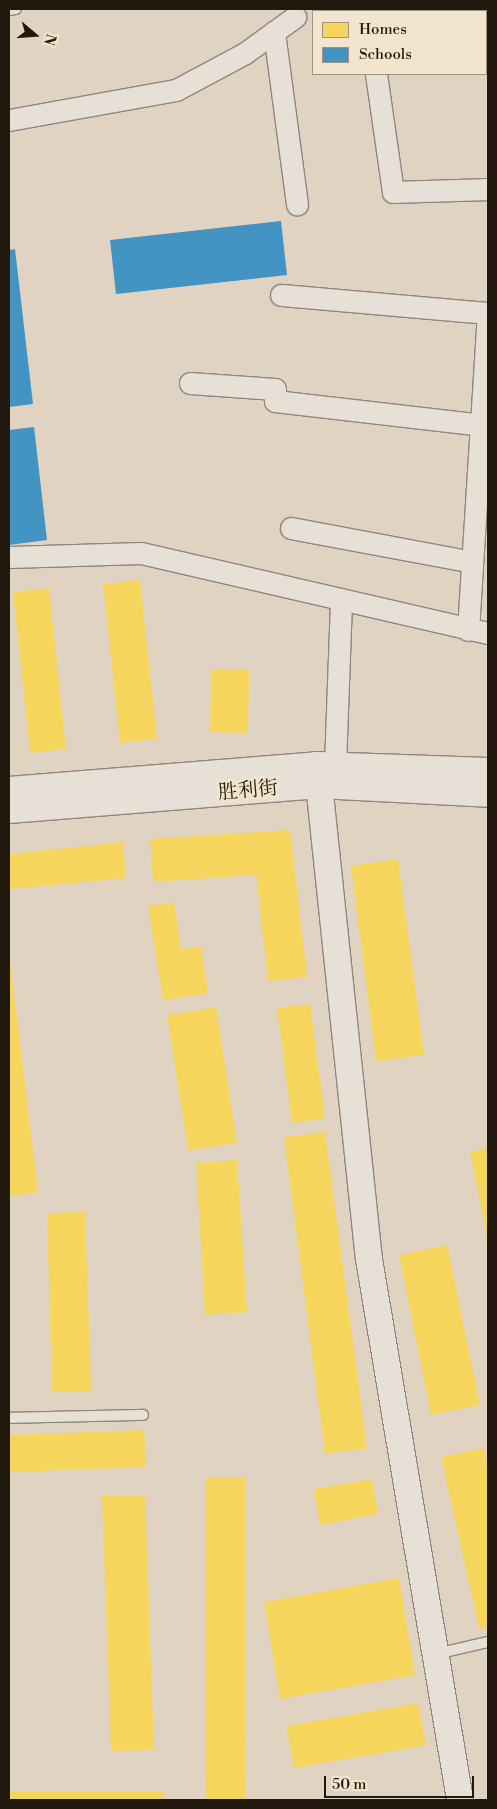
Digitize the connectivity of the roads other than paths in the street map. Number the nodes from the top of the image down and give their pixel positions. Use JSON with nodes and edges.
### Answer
{"nodes":[{"id":1,"x":16,"y":9,"type":"edge"},
{"id":2,"x":9,"y":10,"type":"edge"},
{"id":3,"x":298,"y":11,"type":"edge"},
{"id":4,"x":274,"y":32,"type":"junction"},
{"id":5,"x":376,"y":75,"type":"edge"},
{"id":6,"x":9,"y":120,"type":"edge"},
{"id":7,"x":488,"y":189,"type":"edge"},
{"id":8,"x":297,"y":204,"type":"dead end"},
{"id":9,"x":281,"y":295,"type":"dead end"},
{"id":10,"x":488,"y":314,"type":"edge"},
{"id":11,"x":190,"y":383,"type":"dead end"},
{"id":12,"x":481,"y":424,"type":"junction"},
{"id":13,"x":291,"y":528,"type":"dead end"},
{"id":14,"x":9,"y":557,"type":"edge"},
{"id":15,"x":472,"y":562,"type":"junction"},
{"id":16,"x":341,"y":600,"type":"junction"},
{"id":17,"x":478,"y":631,"type":"edge"},
{"id":18,"x":488,"y":771,"type":"edge"},
{"id":19,"x":324,"y":772,"type":"junction"},
{"id":20,"x":9,"y":790,"type":"edge"},
{"id":21,"x":488,"y":794,"type":"edge"},
{"id":22,"x":9,"y":810,"type":"edge"},
{"id":23,"x":143,"y":1415,"type":"dead end"},
{"id":24,"x":9,"y":1418,"type":"edge"},
{"id":25,"x":488,"y":1642,"type":"edge"},
{"id":26,"x":435,"y":1654,"type":"junction"},
{"id":27,"x":460,"y":1800,"type":"edge"}],
"edges":[{"from":1,"to":2,"type":"lane"},
{"from":3,"to":4,"type":"street"},
{"from":4,"to":6,"type":"street"},
{"from":4,"to":8,"type":"street"},
{"from":5,"to":7,"type":"street"},
{"from":9,"to":10,"type":"street"},
{"from":10,"to":12,"type":"street"},
{"from":11,"to":12,"type":"street"},
{"from":12,"to":15,"type":"street"},
{"from":13,"to":15,"type":"street"},
{"from":14,"to":16,"type":"street"},
{"from":15,"to":17,"type":"street"},
{"from":16,"to":17,"type":"street"},
{"from":16,"to":19,"type":"street"},
{"from":18,"to":19,"type":"street","name":"胜利街"},
{"from":19,"to":20,"type":"street","name":"胜利街"},
{"from":19,"to":21,"type":"street","name":"胜利街"},
{"from":19,"to":22,"type":"street","name":"胜利街"},
{"from":19,"to":26,"type":"street"},
{"from":23,"to":24,"type":"lane"},
{"from":25,"to":26,"type":"lane"},
{"from":26,"to":27,"type":"street"}]}
